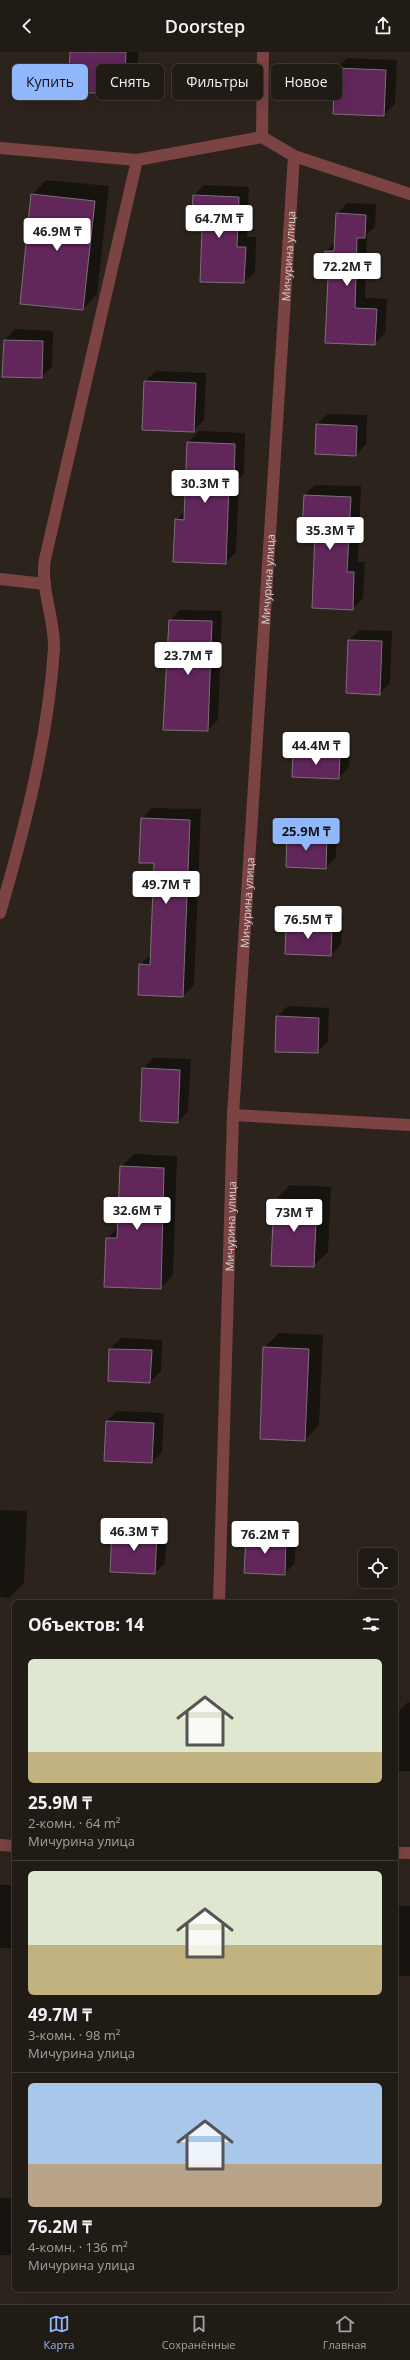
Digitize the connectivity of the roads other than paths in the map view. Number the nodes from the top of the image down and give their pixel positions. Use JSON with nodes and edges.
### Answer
{"nodes":[{"id":1,"x":263,"y":52,"type":"edge"},
{"id":2,"x":262,"y":137,"type":"junction"},
{"id":3,"x":0,"y":148,"type":"edge"},
{"id":4,"x":294,"y":156,"type":"junction"},
{"id":5,"x":137,"y":160,"type":"junction"},
{"id":6,"x":410,"y":194,"type":"edge"},
{"id":7,"x":0,"y":579,"type":"edge"},
{"id":8,"x":45,"y":584,"type":"junction"},
{"id":9,"x":0,"y":914,"type":"edge"},
{"id":10,"x":233,"y":1115,"type":"junction"},
{"id":11,"x":410,"y":1125,"type":"edge"},
{"id":12,"x":219,"y":1600,"type":"edge"},
{"id":13,"x":0,"y":1845,"type":"edge"},
{"id":14,"x":12,"y":1846,"type":"edge"},
{"id":15,"x":398,"y":1853,"type":"edge"},
{"id":16,"x":410,"y":1854,"type":"edge"}],
"edges":[{"from":1,"to":2,"type":"street"},
{"from":2,"to":4,"type":"street"},
{"from":2,"to":5,"type":"street"},
{"from":3,"to":5,"type":"street"},
{"from":4,"to":6,"type":"street"},
{"from":4,"to":10,"type":"street","name":"Мичурина улица"},
{"from":5,"to":8,"type":"street"},
{"from":7,"to":8,"type":"street"},
{"from":8,"to":9,"type":"street"},
{"from":10,"to":11,"type":"street"},
{"from":10,"to":12,"type":"street","name":"Мичурина улица"},
{"from":13,"to":14,"type":"street"},
{"from":15,"to":16,"type":"street"}]}
